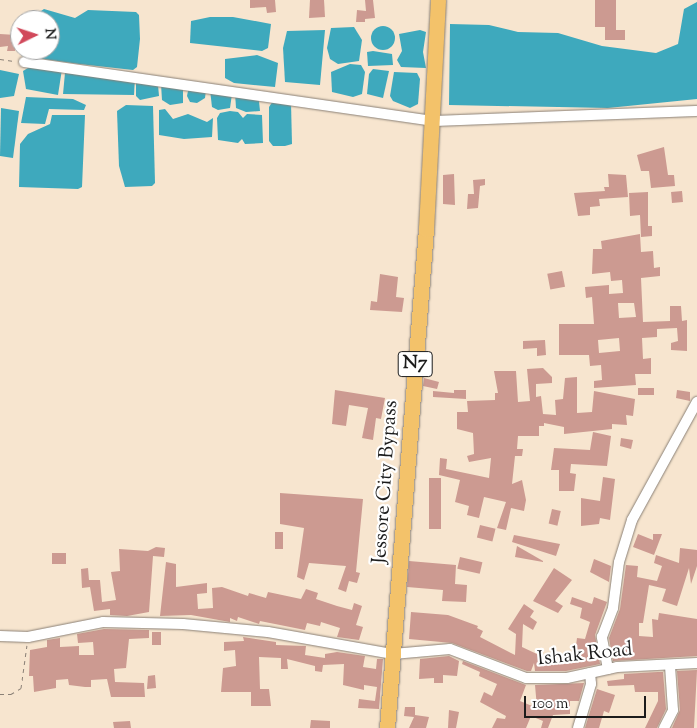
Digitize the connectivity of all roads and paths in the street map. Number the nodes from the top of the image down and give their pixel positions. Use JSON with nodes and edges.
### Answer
{"nodes":[{"id":1,"x":438,"y":0,"type":"edge"},
{"id":2,"x":0,"y":59,"type":"edge"},
{"id":3,"x":24,"y":62,"type":"joint"},
{"id":4,"x":697,"y":111,"type":"edge"},
{"id":5,"x":433,"y":121,"type":"junction"},
{"id":6,"x":697,"y":402,"type":"edge"},
{"id":7,"x":0,"y":636,"type":"edge"},
{"id":8,"x":28,"y":637,"type":"junction"},
{"id":9,"x":393,"y":654,"type":"junction"},
{"id":10,"x":697,"y":663,"type":"edge"},
{"id":11,"x":670,"y":666,"type":"junction"},
{"id":12,"x":608,"y":669,"type":"junction"},
{"id":13,"x":590,"y":673,"type":"junction"},
{"id":14,"x":0,"y":694,"type":"edge"},
{"id":15,"x":387,"y":728,"type":"edge"},
{"id":16,"x":578,"y":728,"type":"edge"},
{"id":17,"x":664,"y":728,"type":"edge"}],
"edges":[{"from":1,"to":5,"type":"highway","name":"Jessore City Bypass","number":"N7"},
{"from":2,"to":3,"type":"path"},
{"from":3,"to":5,"type":"street"},
{"from":4,"to":5,"type":"street"},
{"from":5,"to":9,"type":"highway","name":"Jessore City Bypass","number":"N7"},
{"from":6,"to":12,"type":"street"},
{"from":7,"to":8,"type":"street","name":"Ishak Road"},
{"from":8,"to":9,"type":"street","name":"Ishak Road"},
{"from":8,"to":14,"type":"path"},
{"from":9,"to":13,"type":"street","name":"Ishak Road"},
{"from":9,"to":15,"type":"highway","name":"Jessore City Bypass","number":"N7"},
{"from":10,"to":11,"type":"street","name":"Ishak Road"},
{"from":11,"to":12,"type":"street","name":"Ishak Road"},
{"from":11,"to":17,"type":"street"},
{"from":12,"to":13,"type":"street","name":"Ishak Road"},
{"from":13,"to":16,"type":"street"}]}
